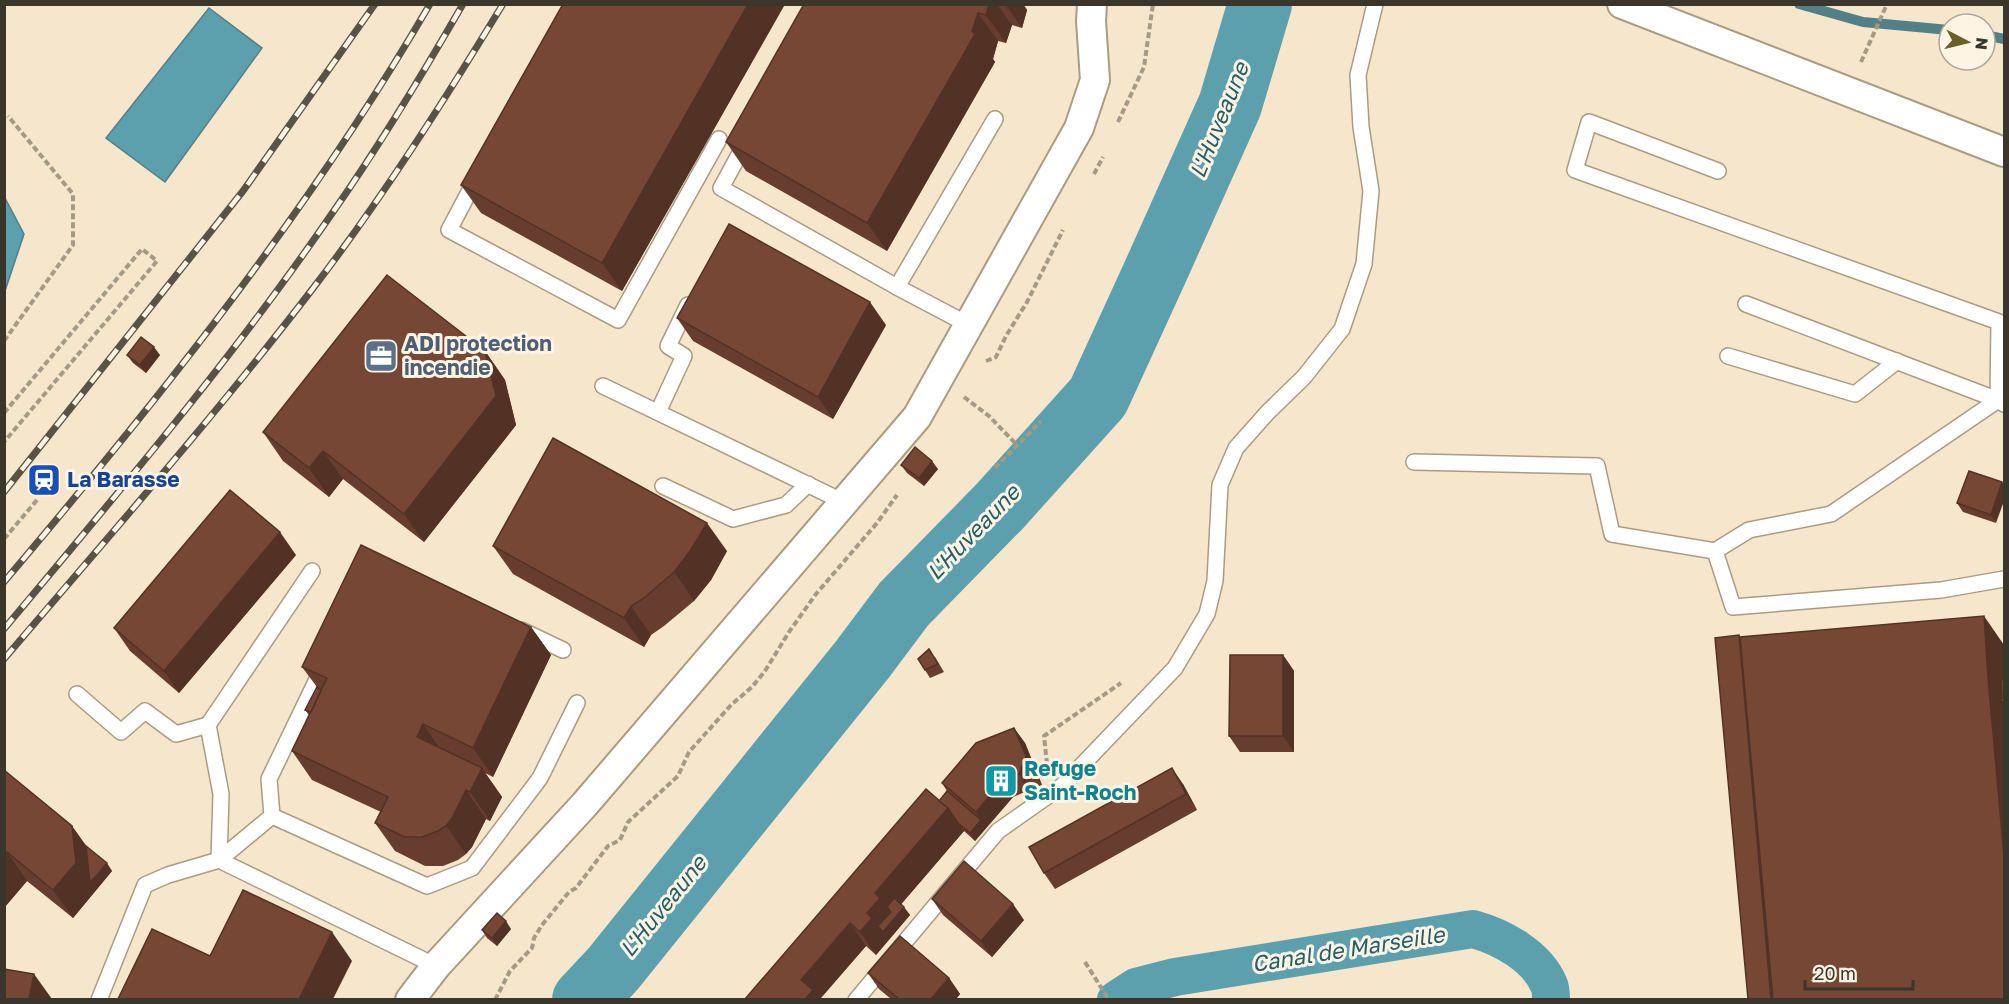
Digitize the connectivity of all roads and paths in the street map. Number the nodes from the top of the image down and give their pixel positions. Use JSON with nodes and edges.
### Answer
{"nodes":[{"id":1,"x":1375,"y":4,"type":"edge"},
{"id":2,"x":1622,"y":4,"type":"edge"},
{"id":3,"x":1887,"y":4,"type":"edge"},
{"id":4,"x":1087,"y":10,"type":"edge"},
{"id":5,"x":1851,"y":83,"type":"junction"},
{"id":6,"x":8,"y":116,"type":"dead end"},
{"id":7,"x":995,"y":119,"type":"dead end"},
{"id":8,"x":754,"y":127,"type":"edge"},
{"id":9,"x":719,"y":139,"type":"dead end"},
{"id":10,"x":2004,"y":152,"type":"edge"},
{"id":11,"x":482,"y":169,"type":"edge"},
{"id":12,"x":1718,"y":171,"type":"dead end"},
{"id":13,"x":897,"y":287,"type":"junction"},
{"id":14,"x":693,"y":296,"type":"edge"},
{"id":15,"x":1746,"y":304,"type":"dead end"},
{"id":16,"x":969,"y":325,"type":"junction"},
{"id":17,"x":4,"y":342,"type":"edge"},
{"id":18,"x":1728,"y":356,"type":"dead end"},
{"id":19,"x":1897,"y":361,"type":"junction"},
{"id":20,"x":603,"y":386,"type":"dead end"},
{"id":21,"x":963,"y":396,"type":"dead end"},
{"id":22,"x":2001,"y":402,"type":"edge"},
{"id":23,"x":658,"y":412,"type":"junction"},
{"id":24,"x":4,"y":413,"type":"edge"},
{"id":25,"x":1041,"y":422,"type":"dead end"},
{"id":26,"x":4,"y":442,"type":"edge"},
{"id":27,"x":1017,"y":445,"type":"junction"},
{"id":28,"x":1414,"y":462,"type":"dead end"},
{"id":29,"x":995,"y":468,"type":"dead end"},
{"id":30,"x":808,"y":484,"type":"junction"},
{"id":31,"x":663,"y":486,"type":"dead end"},
{"id":32,"x":37,"y":500,"type":"dead end"},
{"id":33,"x":844,"y":502,"type":"junction"},
{"id":34,"x":4,"y":539,"type":"edge"},
{"id":35,"x":1715,"y":551,"type":"junction"},
{"id":36,"x":312,"y":571,"type":"dead end"},
{"id":37,"x":2004,"y":579,"type":"edge"},
{"id":38,"x":511,"y":625,"type":"edge"},
{"id":39,"x":563,"y":650,"type":"dead end"},
{"id":40,"x":329,"y":655,"type":"edge"},
{"id":41,"x":1130,"y":677,"type":"dead end"},
{"id":42,"x":77,"y":694,"type":"dead end"},
{"id":43,"x":577,"y":704,"type":"dead end"},
{"id":44,"x":208,"y":725,"type":"junction"},
{"id":45,"x":1043,"y":773,"type":"dead end"},
{"id":46,"x":272,"y":816,"type":"junction"},
{"id":47,"x":219,"y":860,"type":"junction"},
{"id":48,"x":1085,"y":962,"type":"dead end"},
{"id":49,"x":436,"y":966,"type":"junction"},
{"id":50,"x":99,"y":999,"type":"edge"},
{"id":51,"x":410,"y":999,"type":"edge"},
{"id":52,"x":856,"y":999,"type":"edge"},
{"id":53,"x":1109,"y":999,"type":"edge"}],
"edges":[{"from":1,"to":52,"type":"lane"},
{"from":2,"to":5,"type":"street"},
{"from":3,"to":5,"type":"path"},
{"from":4,"to":16,"type":"street"},
{"from":5,"to":10,"type":"street"},
{"from":6,"to":17,"type":"path"},
{"from":7,"to":13,"type":"lane"},
{"from":8,"to":13,"type":"lane"},
{"from":9,"to":11,"type":"lane"},
{"from":12,"to":22,"type":"lane"},
{"from":13,"to":16,"type":"lane"},
{"from":14,"to":23,"type":"lane"},
{"from":15,"to":19,"type":"lane"},
{"from":16,"to":33,"type":"street"},
{"from":18,"to":19,"type":"lane"},
{"from":19,"to":22,"type":"lane"},
{"from":20,"to":23,"type":"lane"},
{"from":21,"to":27,"type":"path"},
{"from":22,"to":35,"type":"lane"},
{"from":23,"to":30,"type":"lane"},
{"from":24,"to":26,"type":"path"},
{"from":25,"to":27,"type":"path"},
{"from":27,"to":29,"type":"path"},
{"from":28,"to":35,"type":"lane"},
{"from":30,"to":31,"type":"lane"},
{"from":30,"to":33,"type":"lane"},
{"from":32,"to":34,"type":"path"},
{"from":33,"to":49,"type":"street"},
{"from":35,"to":37,"type":"lane"},
{"from":36,"to":44,"type":"lane"},
{"from":38,"to":39,"type":"lane"},
{"from":40,"to":46,"type":"lane"},
{"from":41,"to":45,"type":"path"},
{"from":42,"to":44,"type":"lane"},
{"from":43,"to":46,"type":"lane"},
{"from":44,"to":47,"type":"lane"},
{"from":46,"to":47,"type":"lane"},
{"from":47,"to":49,"type":"lane"},
{"from":47,"to":50,"type":"lane"},
{"from":48,"to":53,"type":"path"},
{"from":49,"to":51,"type":"street"}]}
